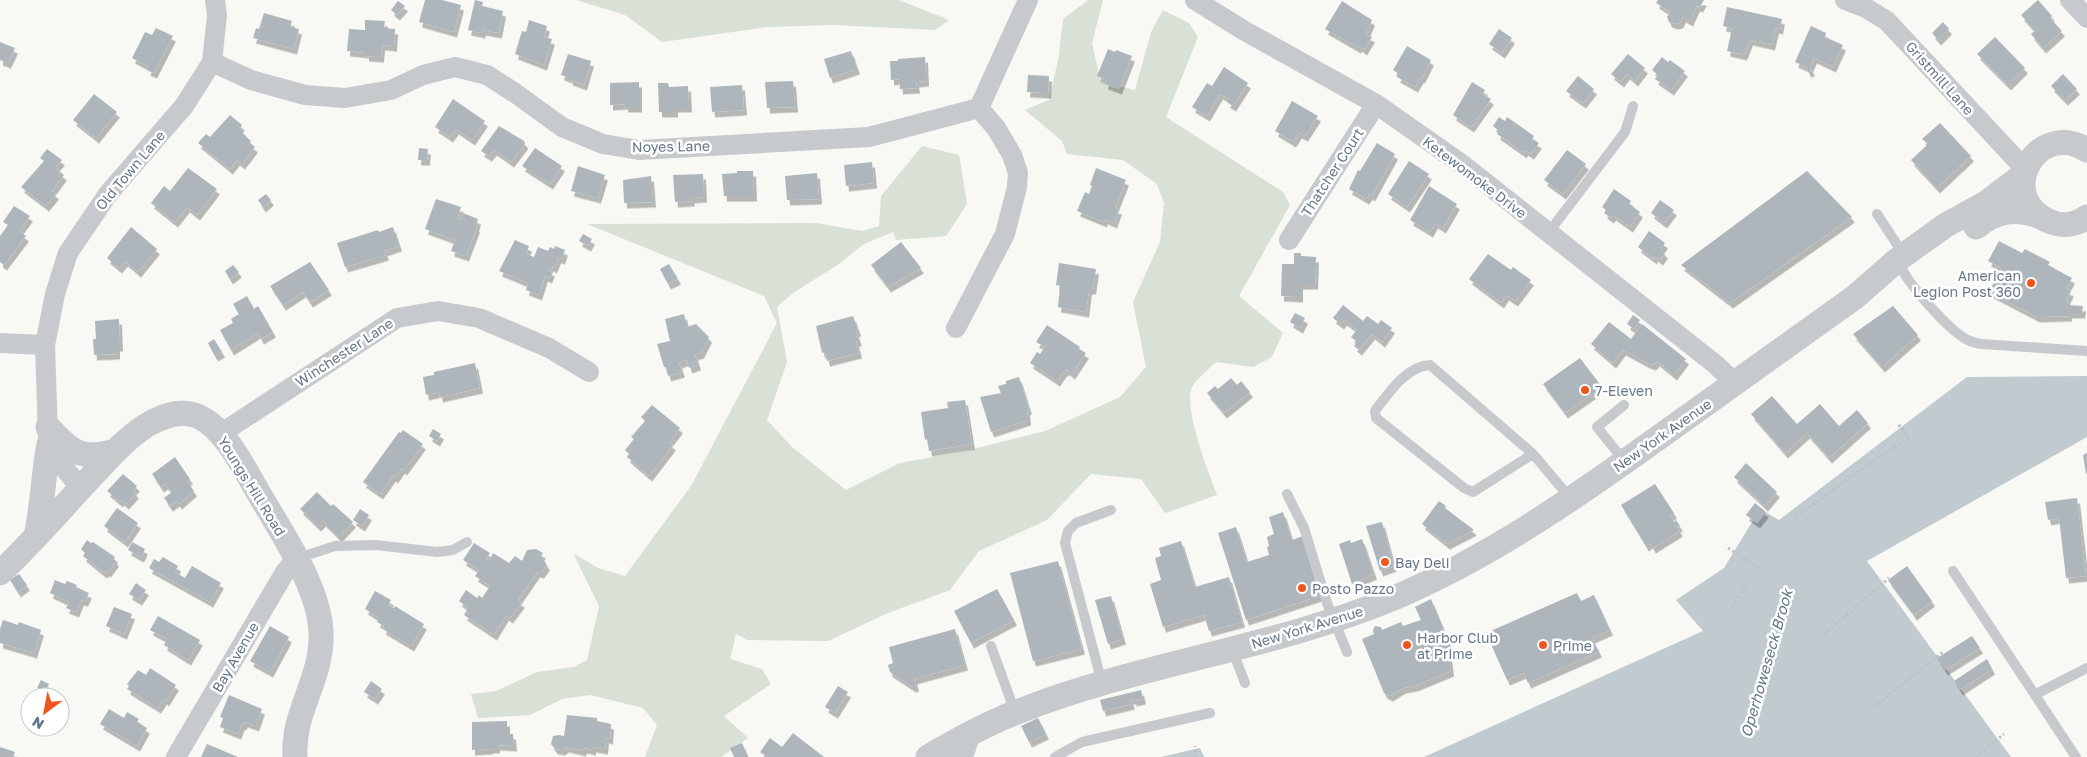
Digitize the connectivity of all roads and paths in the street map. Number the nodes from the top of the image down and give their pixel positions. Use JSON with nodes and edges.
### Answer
{"nodes":[{"id":1,"x":215,"y":0,"type":"edge"},
{"id":2,"x":1028,"y":0,"type":"edge"},
{"id":3,"x":1195,"y":0,"type":"edge"},
{"id":4,"x":1845,"y":0,"type":"edge"},
{"id":5,"x":2070,"y":0,"type":"edge"},
{"id":6,"x":2087,"y":18,"type":"edge"},
{"id":7,"x":212,"y":62,"type":"junction"},
{"id":8,"x":1376,"y":104,"type":"junction"},
{"id":9,"x":1633,"y":106,"type":"dead end"},
{"id":10,"x":979,"y":108,"type":"junction"},
{"id":11,"x":2083,"y":145,"type":"edge"},
{"id":12,"x":2024,"y":172,"type":"junction"},
{"id":13,"x":1876,"y":214,"type":"dead end"},
{"id":14,"x":2040,"y":217,"type":"junction"},
{"id":15,"x":2081,"y":227,"type":"edge"},
{"id":16,"x":1549,"y":232,"type":"junction"},
{"id":17,"x":1289,"y":240,"type":"dead end"},
{"id":18,"x":1904,"y":263,"type":"junction"},
{"id":19,"x":956,"y":328,"type":"dead end"},
{"id":20,"x":0,"y":343,"type":"edge"},
{"id":21,"x":45,"y":345,"type":"junction"},
{"id":22,"x":2087,"y":351,"type":"edge"},
{"id":23,"x":589,"y":372,"type":"dead end"},
{"id":24,"x":1735,"y":383,"type":"junction"},
{"id":25,"x":1624,"y":405,"type":"dead end"},
{"id":26,"x":1898,"y":424,"type":"dead end"},
{"id":27,"x":220,"y":434,"type":"junction"},
{"id":28,"x":48,"y":436,"type":"junction"},
{"id":29,"x":116,"y":451,"type":"junction"},
{"id":30,"x":1533,"y":454,"type":"junction"},
{"id":31,"x":1625,"y":462,"type":"junction"},
{"id":32,"x":81,"y":488,"type":"junction"},
{"id":33,"x":1287,"y":494,"type":"dead end"},
{"id":34,"x":1571,"y":500,"type":"junction"},
{"id":35,"x":1111,"y":510,"type":"dead end"},
{"id":36,"x":1796,"y":516,"type":"dead end"},
{"id":37,"x":36,"y":536,"type":"junction"},
{"id":38,"x":467,"y":542,"type":"dead end"},
{"id":39,"x":1728,"y":548,"type":"dead end"},
{"id":40,"x":296,"y":559,"type":"junction"},
{"id":41,"x":1953,"y":570,"type":"dead end"},
{"id":42,"x":0,"y":573,"type":"edge"},
{"id":43,"x":1889,"y":578,"type":"dead end"},
{"id":44,"x":1732,"y":606,"type":"dead end"},
{"id":45,"x":1334,"y":620,"type":"junction"},
{"id":46,"x":1820,"y":638,"type":"dead end"},
{"id":47,"x":991,"y":646,"type":"dead end"},
{"id":48,"x":1232,"y":649,"type":"junction"},
{"id":49,"x":1944,"y":651,"type":"dead end"},
{"id":50,"x":1347,"y":652,"type":"dead end"},
{"id":51,"x":2087,"y":668,"type":"edge"},
{"id":52,"x":1244,"y":683,"type":"dead end"},
{"id":53,"x":1102,"y":684,"type":"junction"},
{"id":54,"x":2036,"y":694,"type":"junction"},
{"id":55,"x":1874,"y":707,"type":"dead end"},
{"id":56,"x":1015,"y":713,"type":"junction"},
{"id":57,"x":1210,"y":713,"type":"dead end"},
{"id":58,"x":971,"y":733,"type":"junction"},
{"id":59,"x":2004,"y":734,"type":"dead end"},
{"id":60,"x":1195,"y":746,"type":"dead end"},
{"id":61,"x":176,"y":757,"type":"edge"},
{"id":62,"x":295,"y":757,"type":"edge"},
{"id":63,"x":928,"y":757,"type":"edge"},
{"id":64,"x":963,"y":757,"type":"edge"},
{"id":65,"x":1055,"y":757,"type":"edge"},
{"id":66,"x":1195,"y":757,"type":"edge"},
{"id":67,"x":1976,"y":757,"type":"edge"},
{"id":68,"x":2076,"y":757,"type":"edge"}],
"edges":[{"from":1,"to":7,"type":"street","name":"Old Town Lane"},
{"from":2,"to":10,"type":"street"},
{"from":3,"to":8,"type":"street","name":"Ketewomoke Drive"},
{"from":4,"to":12,"type":"street","name":"Gristmill Lane"},
{"from":5,"to":6,"type":"street"},
{"from":7,"to":10,"type":"street","name":"Noyes Lane"},
{"from":7,"to":21,"type":"street","name":"Old Town Lane"},
{"from":8,"to":16,"type":"street","name":"Ketewomoke Drive"},
{"from":8,"to":17,"type":"street","name":"Thatcher Court"},
{"from":9,"to":16,"type":"lane"},
{"from":10,"to":19,"type":"street"},
{"from":11,"to":12,"type":"street","name":"New York Avenue"},
{"from":12,"to":14,"type":"street"},
{"from":12,"to":18,"type":"street","name":"New York Avenue"},
{"from":13,"to":18,"type":"lane"},
{"from":14,"to":15,"type":"street","name":"New York Avenue"},
{"from":14,"to":18,"type":"street","name":"New York Avenue"},
{"from":16,"to":24,"type":"street","name":"Ketewomoke Drive"},
{"from":18,"to":22,"type":"lane"},
{"from":18,"to":24,"type":"street","name":"New York Avenue"},
{"from":20,"to":21,"type":"street"},
{"from":21,"to":28,"type":"street","name":"Old Town Lane"},
{"from":23,"to":27,"type":"street","name":"Winchester Lane"},
{"from":24,"to":31,"type":"street","name":"New York Avenue"},
{"from":25,"to":31,"type":"lane"},
{"from":26,"to":36,"type":"path"},
{"from":27,"to":29,"type":"street","name":"Youngs Hill Road"},
{"from":27,"to":40,"type":"street","name":"Youngs Hill Road"},
{"from":28,"to":29,"type":"street"},
{"from":28,"to":32,"type":"street","name":"Old Town Lane"},
{"from":28,"to":37,"type":"street"},
{"from":29,"to":32,"type":"street","name":"Youngs Hill Road"},
{"from":30,"to":30,"type":"lane"},
{"from":30,"to":34,"type":"lane"},
{"from":31,"to":34,"type":"street","name":"New York Avenue"},
{"from":32,"to":37,"type":"street","name":"Youngs Hill Road"},
{"from":33,"to":45,"type":"lane"},
{"from":34,"to":45,"type":"street","name":"New York Avenue"},
{"from":35,"to":53,"type":"lane"},
{"from":37,"to":42,"type":"street","name":"Youngs Hill Road"},
{"from":38,"to":40,"type":"lane"},
{"from":39,"to":44,"type":"path"},
{"from":40,"to":61,"type":"street","name":"Bay Avenue"},
{"from":40,"to":62,"type":"street","name":"Youngs Hill Road"},
{"from":41,"to":54,"type":"lane"},
{"from":43,"to":46,"type":"path"},
{"from":45,"to":48,"type":"street","name":"New York Avenue"},
{"from":45,"to":50,"type":"lane"},
{"from":47,"to":56,"type":"lane"},
{"from":48,"to":52,"type":"lane"},
{"from":48,"to":53,"type":"street","name":"New York Avenue"},
{"from":49,"to":55,"type":"path"},
{"from":51,"to":54,"type":"lane"},
{"from":53,"to":56,"type":"street","name":"New York Avenue"},
{"from":54,"to":68,"type":"lane"},
{"from":56,"to":58,"type":"street","name":"New York Avenue"},
{"from":57,"to":65,"type":"lane"},
{"from":58,"to":63,"type":"street","name":"New York Avenue"},
{"from":58,"to":64,"type":"street"},
{"from":59,"to":67,"type":"path"},
{"from":60,"to":66,"type":"path"}]}
